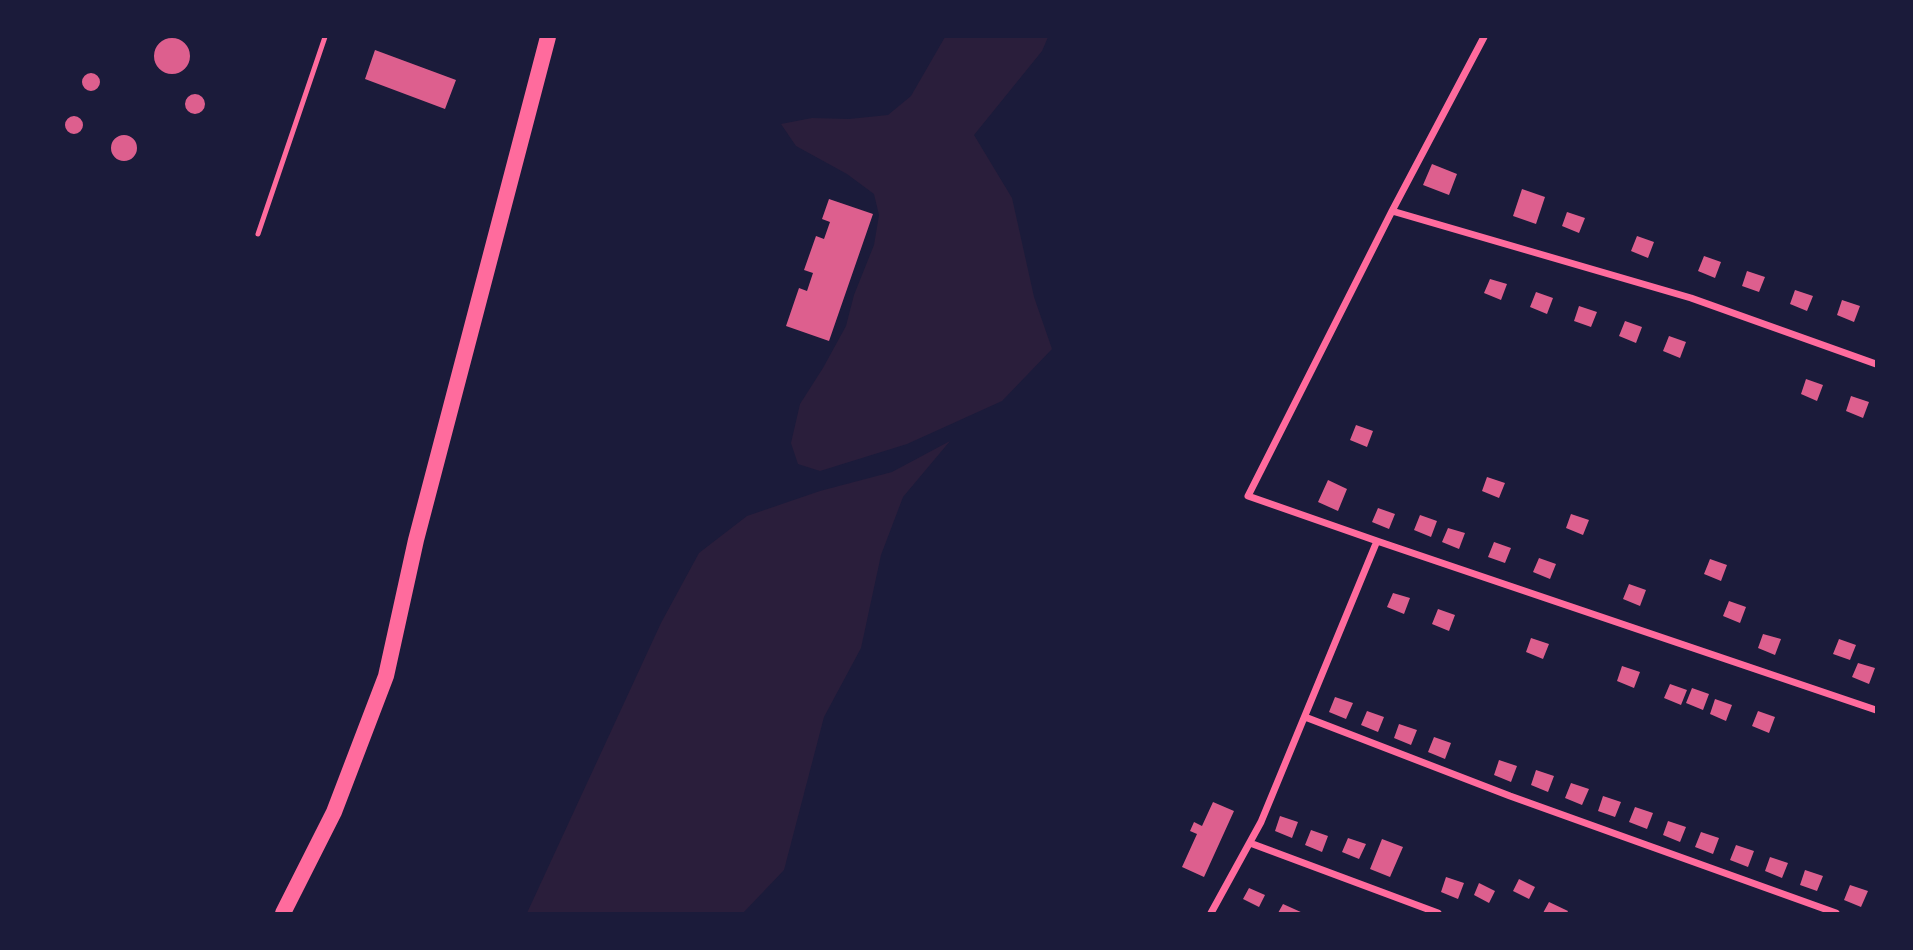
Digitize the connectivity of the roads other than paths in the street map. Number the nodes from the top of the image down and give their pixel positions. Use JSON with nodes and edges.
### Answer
{"nodes":[{"id":1,"x":325,"y":37,"type":"edge"},
{"id":2,"x":548,"y":37,"type":"edge"},
{"id":3,"x":1484,"y":37,"type":"edge"},
{"id":4,"x":1392,"y":211,"type":"junction"},
{"id":5,"x":258,"y":234,"type":"dead end"},
{"id":6,"x":1876,"y":364,"type":"edge"},
{"id":7,"x":1377,"y":541,"type":"junction"},
{"id":8,"x":1876,"y":710,"type":"edge"},
{"id":9,"x":1305,"y":717,"type":"junction"},
{"id":10,"x":1250,"y":843,"type":"junction"},
{"id":11,"x":283,"y":913,"type":"edge"},
{"id":12,"x":1211,"y":913,"type":"edge"},
{"id":13,"x":1438,"y":913,"type":"edge"},
{"id":14,"x":1836,"y":913,"type":"edge"}],
"edges":[{"from":1,"to":5,"type":"lane"},
{"from":2,"to":11,"type":"main road"},
{"from":3,"to":4,"type":"street"},
{"from":4,"to":6,"type":"street"},
{"from":4,"to":7,"type":"street"},
{"from":7,"to":8,"type":"street"},
{"from":7,"to":9,"type":"street"},
{"from":9,"to":10,"type":"street"},
{"from":9,"to":14,"type":"street"},
{"from":10,"to":12,"type":"street"},
{"from":10,"to":13,"type":"street"}]}
